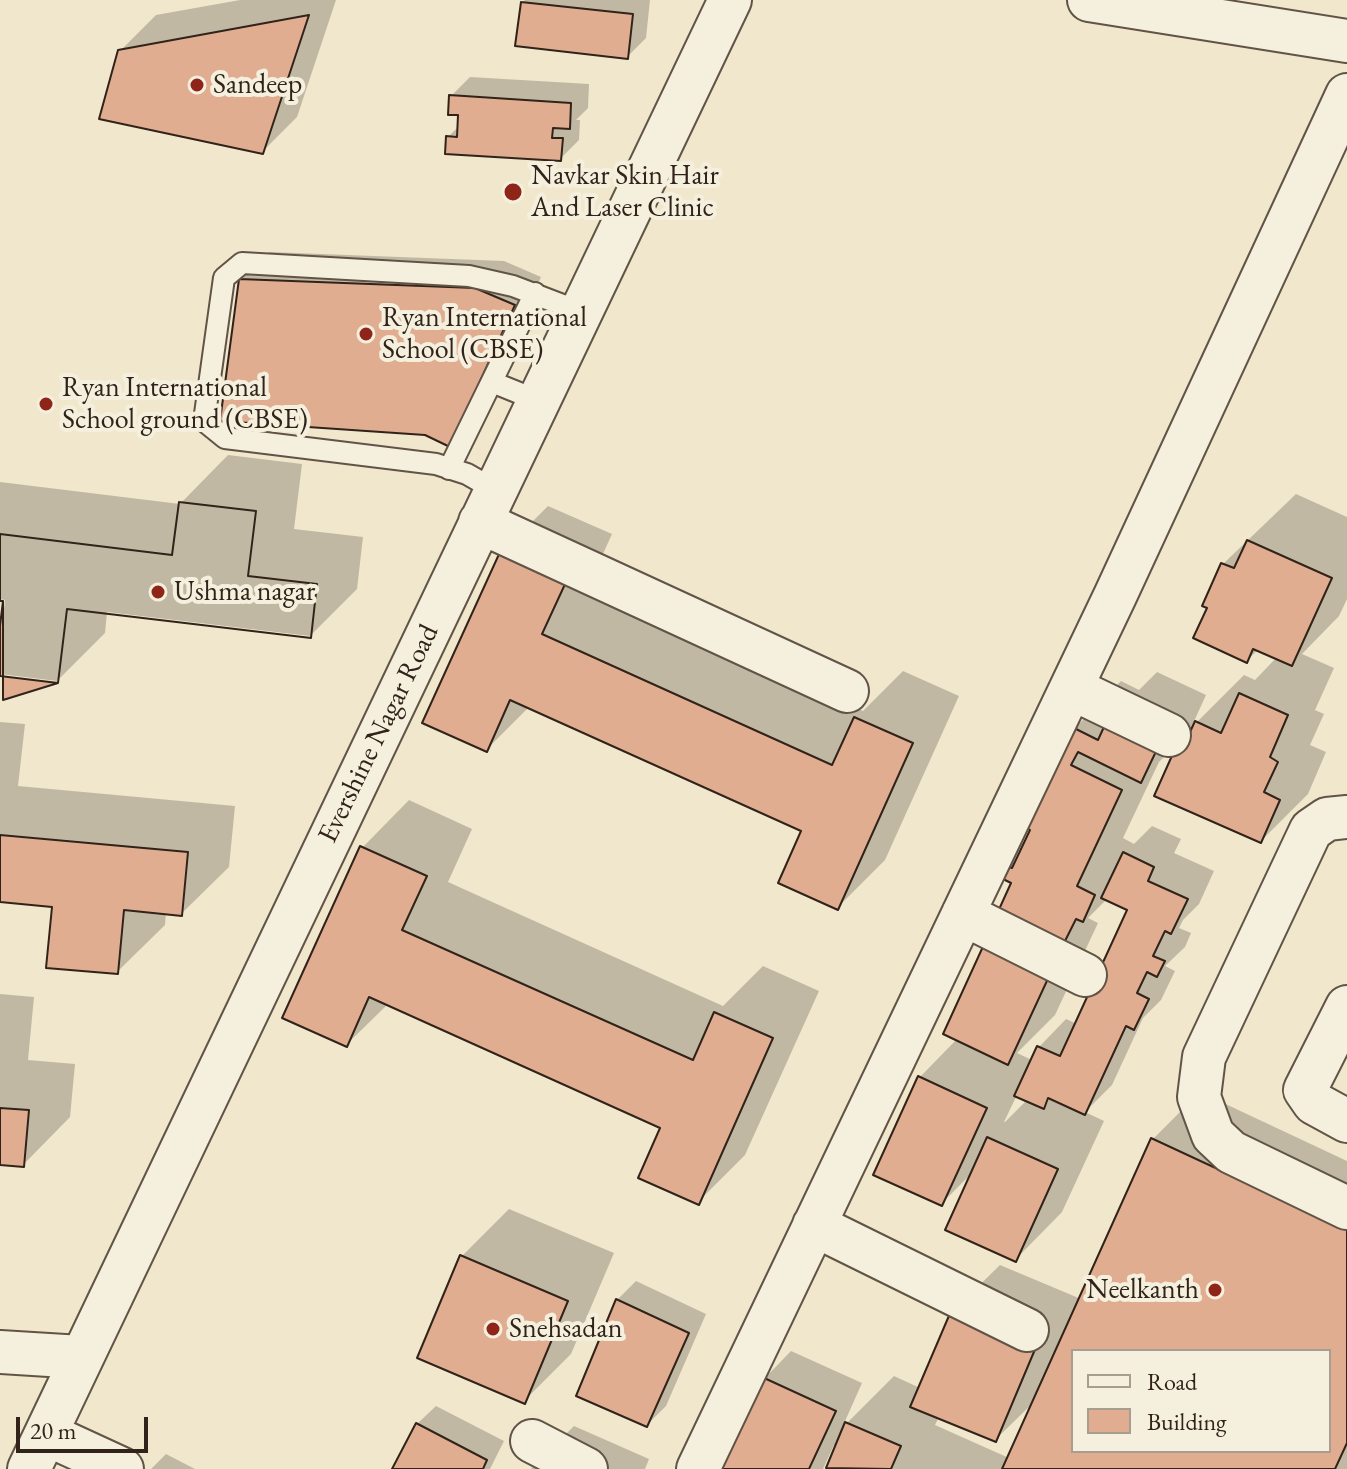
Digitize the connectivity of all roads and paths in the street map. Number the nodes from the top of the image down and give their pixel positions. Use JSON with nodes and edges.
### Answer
{"nodes":[{"id":1,"x":730,"y":0,"type":"edge"},
{"id":2,"x":1089,"y":0,"type":"edge"},
{"id":3,"x":1347,"y":41,"type":"edge"},
{"id":4,"x":1347,"y":95,"type":"edge"},
{"id":5,"x":535,"y":293,"type":"junction"},
{"id":6,"x":581,"y":312,"type":"junction"},
{"id":7,"x":492,"y":382,"type":"junction"},
{"id":8,"x":539,"y":401,"type":"junction"},
{"id":9,"x":449,"y":469,"type":"junction"},
{"id":10,"x":488,"y":506,"type":"junction"},
{"id":11,"x":1071,"y":688,"type":"junction"},
{"id":12,"x":847,"y":691,"type":"dead end"},
{"id":13,"x":1169,"y":735,"type":"dead end"},
{"id":14,"x":1347,"y":817,"type":"edge"},
{"id":15,"x":963,"y":914,"type":"junction"},
{"id":16,"x":1085,"y":975,"type":"dead end"},
{"id":17,"x":1347,"y":1007,"type":"edge"},
{"id":18,"x":1347,"y":1121,"type":"edge"},
{"id":19,"x":1347,"y":1208,"type":"edge"},
{"id":20,"x":814,"y":1225,"type":"junction"},
{"id":21,"x":1027,"y":1330,"type":"dead end"},
{"id":22,"x":0,"y":1352,"type":"edge"},
{"id":23,"x":81,"y":1357,"type":"junction"},
{"id":24,"x":532,"y":1441,"type":"dead end"},
{"id":25,"x":38,"y":1452,"type":"edge"},
{"id":26,"x":122,"y":1469,"type":"edge"},
{"id":27,"x":586,"y":1469,"type":"edge"},
{"id":28,"x":698,"y":1469,"type":"edge"}],
"edges":[{"from":1,"to":6,"type":"street","name":"Evershine Nagar Road"},
{"from":2,"to":3,"type":"street"},
{"from":4,"to":11,"type":"street"},
{"from":5,"to":6,"type":"lane"},
{"from":5,"to":7,"type":"lane"},
{"from":5,"to":9,"type":"lane"},
{"from":6,"to":8,"type":"street","name":"Evershine Nagar Road"},
{"from":7,"to":8,"type":"lane"},
{"from":7,"to":9,"type":"lane"},
{"from":8,"to":10,"type":"street","name":"Evershine Nagar Road"},
{"from":9,"to":10,"type":"lane"},
{"from":10,"to":12,"type":"street"},
{"from":10,"to":23,"type":"street","name":"Evershine Nagar Road"},
{"from":11,"to":13,"type":"street"},
{"from":11,"to":15,"type":"street"},
{"from":14,"to":19,"type":"street"},
{"from":15,"to":16,"type":"street"},
{"from":15,"to":20,"type":"street"},
{"from":17,"to":18,"type":"street"},
{"from":20,"to":21,"type":"street"},
{"from":20,"to":28,"type":"street"},
{"from":22,"to":23,"type":"street"},
{"from":23,"to":25,"type":"street","name":"Evershine Nagar Road"},
{"from":24,"to":27,"type":"street"},
{"from":25,"to":26,"type":"street"}]}
